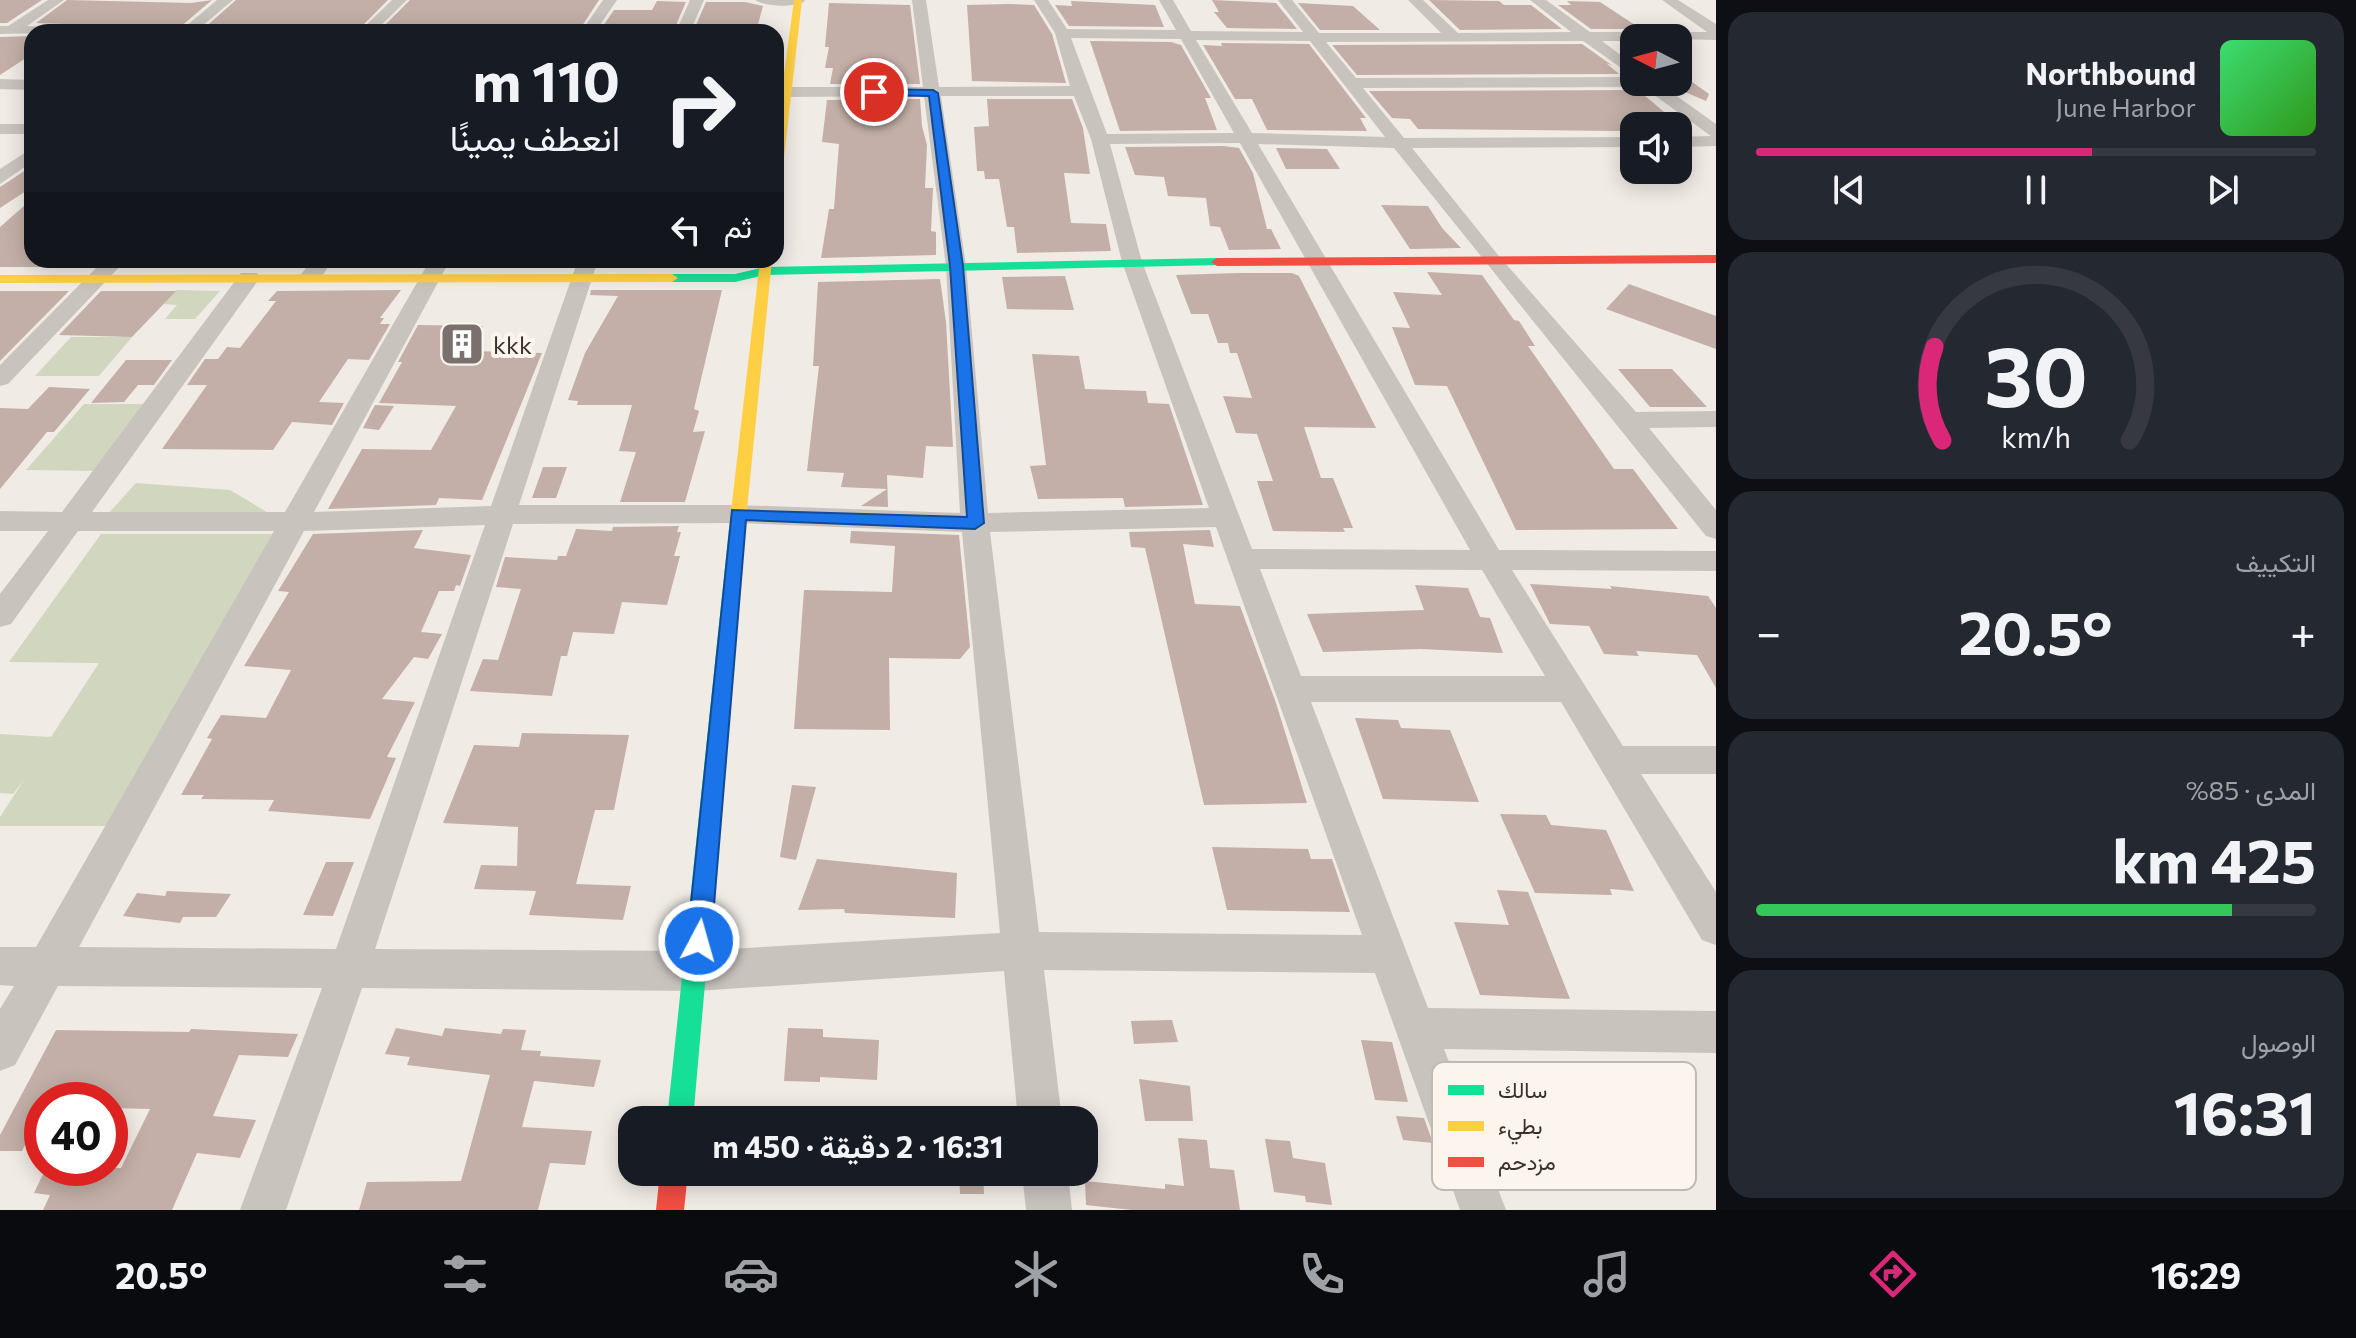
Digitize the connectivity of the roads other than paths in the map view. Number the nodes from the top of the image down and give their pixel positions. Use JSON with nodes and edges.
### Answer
{"nodes":[{"id":1,"x":57,"y":0,"type":"edge"},
{"id":2,"x":226,"y":0,"type":"edge"},
{"id":3,"x":400,"y":0,"type":"edge"},
{"id":4,"x":610,"y":0,"type":"edge"},
{"id":5,"x":697,"y":0,"type":"edge"},
{"id":6,"x":762,"y":0,"type":"edge"},
{"id":7,"x":798,"y":0,"type":"edge"},
{"id":8,"x":919,"y":0,"type":"edge"},
{"id":9,"x":1041,"y":0,"type":"edge"},
{"id":10,"x":1166,"y":0,"type":"edge"},
{"id":11,"x":1285,"y":0,"type":"edge"},
{"id":12,"x":1415,"y":0,"type":"edge"},
{"id":13,"x":1537,"y":0,"type":"edge"},
{"id":14,"x":1669,"y":0,"type":"edge"},
{"id":15,"x":196,"y":24,"type":"edge"},
{"id":16,"x":374,"y":24,"type":"edge"},
{"id":17,"x":594,"y":24,"type":"edge"},
{"id":18,"x":686,"y":24,"type":"edge"},
{"id":19,"x":4,"y":32,"type":"edge"},
{"id":20,"x":1062,"y":33,"type":"junction"},
{"id":21,"x":1716,"y":33,"type":"edge"},
{"id":22,"x":1187,"y":35,"type":"junction"},
{"id":23,"x":1586,"y":36,"type":"junction"},
{"id":24,"x":1315,"y":37,"type":"junction"},
{"id":25,"x":1455,"y":38,"type":"junction"},
{"id":26,"x":784,"y":57,"type":"edge"},
{"id":27,"x":1620,"y":62,"type":"edge"},
{"id":28,"x":1620,"y":82,"type":"edge"},
{"id":29,"x":1350,"y":83,"type":"junction"},
{"id":30,"x":0,"y":84,"type":"edge"},
{"id":31,"x":24,"y":85,"type":"edge"},
{"id":32,"x":1080,"y":91,"type":"junction"},
{"id":33,"x":933,"y":93,"type":"junction"},
{"id":34,"x":1666,"y":96,"type":"edge"},
{"id":35,"x":784,"y":104,"type":"edge"},
{"id":36,"x":0,"y":129,"type":"edge"},
{"id":37,"x":24,"y":129,"type":"edge"},
{"id":38,"x":1716,"y":132,"type":"edge"},
{"id":39,"x":1245,"y":138,"type":"junction"},
{"id":40,"x":1100,"y":139,"type":"junction"},
{"id":41,"x":1716,"y":141,"type":"edge"},
{"id":42,"x":1620,"y":142,"type":"edge"},
{"id":43,"x":1692,"y":142,"type":"edge"},
{"id":44,"x":1400,"y":143,"type":"junction"},
{"id":45,"x":24,"y":159,"type":"edge"},
{"id":46,"x":0,"y":178,"type":"edge"},
{"id":47,"x":1491,"y":259,"type":"junction"},
{"id":48,"x":1716,"y":259,"type":"edge"},
{"id":49,"x":1315,"y":261,"type":"junction"},
{"id":50,"x":1132,"y":262,"type":"junction"},
{"id":51,"x":784,"y":265,"type":"edge"},
{"id":52,"x":956,"y":266,"type":"junction"},
{"id":53,"x":107,"y":268,"type":"edge"},
{"id":54,"x":758,"y":268,"type":"edge"},
{"id":55,"x":765,"y":268,"type":"edge"},
{"id":56,"x":316,"y":269,"type":"edge"},
{"id":57,"x":434,"y":269,"type":"edge"},
{"id":58,"x":584,"y":269,"type":"edge"},
{"id":59,"x":249,"y":278,"type":"junction"},
{"id":60,"x":0,"y":279,"type":"edge"},
{"id":61,"x":95,"y":279,"type":"junction"},
{"id":62,"x":0,"y":379,"type":"edge"},
{"id":63,"x":1716,"y":419,"type":"edge"},
{"id":64,"x":1629,"y":420,"type":"junction"},
{"id":65,"x":738,"y":514,"type":"junction"},
{"id":66,"x":502,"y":515,"type":"junction"},
{"id":67,"x":1226,"y":517,"type":"junction"},
{"id":68,"x":0,"y":521,"type":"edge"},
{"id":69,"x":294,"y":522,"type":"junction"},
{"id":70,"x":69,"y":523,"type":"junction"},
{"id":71,"x":975,"y":523,"type":"junction"},
{"id":72,"x":1716,"y":529,"type":"edge"},
{"id":73,"x":1242,"y":559,"type":"junction"},
{"id":74,"x":1490,"y":559,"type":"junction"},
{"id":75,"x":1716,"y":561,"type":"edge"},
{"id":76,"x":0,"y":616,"type":"edge"},
{"id":77,"x":1290,"y":689,"type":"junction"},
{"id":78,"x":1568,"y":689,"type":"junction"},
{"id":79,"x":1611,"y":760,"type":"junction"},
{"id":80,"x":1716,"y":760,"type":"edge"},
{"id":81,"x":1716,"y":927,"type":"edge"},
{"id":82,"x":1022,"y":951,"type":"junction"},
{"id":83,"x":1388,"y":954,"type":"junction"},
{"id":84,"x":0,"y":966,"type":"edge"},
{"id":85,"x":44,"y":966,"type":"junction"},
{"id":86,"x":349,"y":969,"type":"junction"},
{"id":87,"x":696,"y":971,"type":"junction"},
{"id":88,"x":1416,"y":1028,"type":"junction"},
{"id":89,"x":1716,"y":1032,"type":"edge"},
{"id":90,"x":0,"y":1050,"type":"edge"},
{"id":91,"x":1432,"y":1071,"type":"edge"},
{"id":92,"x":682,"y":1106,"type":"edge"},
{"id":93,"x":1039,"y":1106,"type":"edge"},
{"id":94,"x":673,"y":1186,"type":"edge"},
{"id":95,"x":1046,"y":1186,"type":"edge"},
{"id":96,"x":1476,"y":1190,"type":"edge"},
{"id":97,"x":263,"y":1210,"type":"edge"},
{"id":98,"x":670,"y":1210,"type":"edge"},
{"id":99,"x":1049,"y":1210,"type":"edge"},
{"id":100,"x":1483,"y":1210,"type":"edge"}],
"edges":[{"from":1,"to":19,"type":"street"},
{"from":2,"to":15,"type":"street"},
{"from":3,"to":16,"type":"street"},
{"from":4,"to":17,"type":"street"},
{"from":5,"to":18,"type":"street"},
{"from":6,"to":7,"type":"street"},
{"from":7,"to":26,"type":"street"},
{"from":8,"to":33,"type":"street"},
{"from":9,"to":20,"type":"street"},
{"from":10,"to":22,"type":"street"},
{"from":11,"to":24,"type":"street"},
{"from":12,"to":25,"type":"street"},
{"from":13,"to":23,"type":"street"},
{"from":14,"to":21,"type":"street"},
{"from":20,"to":22,"type":"street"},
{"from":20,"to":32,"type":"street"},
{"from":21,"to":23,"type":"street"},
{"from":22,"to":24,"type":"street"},
{"from":22,"to":39,"type":"street"},
{"from":23,"to":25,"type":"street"},
{"from":23,"to":27,"type":"street"},
{"from":24,"to":25,"type":"street"},
{"from":24,"to":29,"type":"street"},
{"from":28,"to":29,"type":"street"},
{"from":29,"to":44,"type":"street"},
{"from":30,"to":31,"type":"street"},
{"from":32,"to":33,"type":"street"},
{"from":32,"to":40,"type":"street"},
{"from":33,"to":35,"type":"street"},
{"from":33,"to":52,"type":"street"},
{"from":34,"to":38,"type":"street"},
{"from":36,"to":37,"type":"street"},
{"from":39,"to":40,"type":"street"},
{"from":39,"to":44,"type":"street"},
{"from":39,"to":49,"type":"street"},
{"from":40,"to":50,"type":"street"},
{"from":41,"to":43,"type":"street"},
{"from":42,"to":44,"type":"street"},
{"from":44,"to":47,"type":"street"},
{"from":45,"to":46,"type":"street"},
{"from":47,"to":48,"type":"street"},
{"from":47,"to":49,"type":"street"},
{"from":47,"to":64,"type":"street"},
{"from":49,"to":50,"type":"street"},
{"from":49,"to":74,"type":"street"},
{"from":50,"to":52,"type":"street"},
{"from":50,"to":67,"type":"street"},
{"from":51,"to":52,"type":"street"},
{"from":52,"to":71,"type":"street"},
{"from":53,"to":61,"type":"street"},
{"from":54,"to":58,"type":"street"},
{"from":55,"to":65,"type":"street"},
{"from":56,"to":57,"type":"street"},
{"from":56,"to":59,"type":"street"},
{"from":57,"to":58,"type":"street"},
{"from":57,"to":69,"type":"street"},
{"from":58,"to":66,"type":"street"},
{"from":59,"to":61,"type":"street"},
{"from":59,"to":70,"type":"street"},
{"from":60,"to":61,"type":"street"},
{"from":61,"to":62,"type":"street"},
{"from":63,"to":64,"type":"street"},
{"from":64,"to":72,"type":"street"},
{"from":65,"to":66,"type":"street"},
{"from":65,"to":71,"type":"street"},
{"from":65,"to":87,"type":"street"},
{"from":66,"to":69,"type":"street"},
{"from":66,"to":86,"type":"street"},
{"from":67,"to":71,"type":"street"},
{"from":67,"to":73,"type":"street"},
{"from":68,"to":70,"type":"street"},
{"from":69,"to":70,"type":"street"},
{"from":69,"to":85,"type":"street"},
{"from":70,"to":76,"type":"street"},
{"from":71,"to":82,"type":"street"},
{"from":73,"to":74,"type":"street"},
{"from":73,"to":77,"type":"street"},
{"from":74,"to":75,"type":"street"},
{"from":74,"to":78,"type":"street"},
{"from":77,"to":78,"type":"street"},
{"from":77,"to":83,"type":"street"},
{"from":78,"to":79,"type":"street"},
{"from":79,"to":80,"type":"street"},
{"from":79,"to":81,"type":"street"},
{"from":82,"to":83,"type":"street"},
{"from":82,"to":87,"type":"street"},
{"from":82,"to":93,"type":"street"},
{"from":83,"to":88,"type":"street"},
{"from":84,"to":85,"type":"street"},
{"from":85,"to":86,"type":"street"},
{"from":85,"to":90,"type":"street"},
{"from":86,"to":87,"type":"street"},
{"from":86,"to":97,"type":"street"},
{"from":87,"to":92,"type":"street"},
{"from":88,"to":89,"type":"street"},
{"from":88,"to":91,"type":"street"},
{"from":94,"to":98,"type":"street"},
{"from":95,"to":99,"type":"street"},
{"from":96,"to":100,"type":"street"}]}
